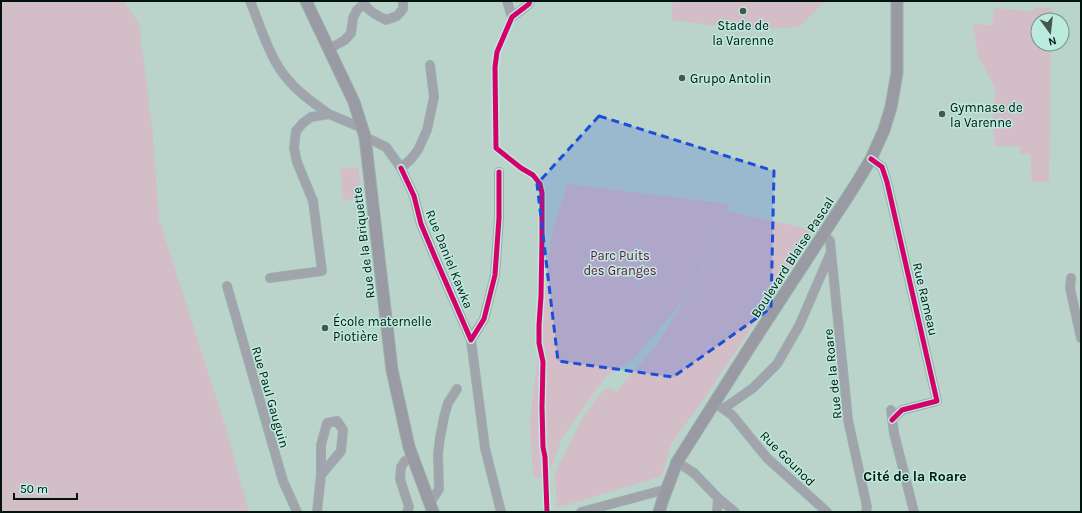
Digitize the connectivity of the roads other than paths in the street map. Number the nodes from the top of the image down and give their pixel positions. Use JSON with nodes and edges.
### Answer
{"nodes":[{"id":1,"x":250,"y":1,"type":"edge"},
{"id":2,"x":306,"y":1,"type":"edge"},
{"id":3,"x":403,"y":1,"type":"edge"},
{"id":4,"x":507,"y":1,"type":"edge"},
{"id":5,"x":530,"y":1,"type":"edge"},
{"id":6,"x":897,"y":1,"type":"edge"},
{"id":7,"x":363,"y":3,"type":"edge"},
{"id":8,"x":329,"y":49,"type":"junction"},
{"id":9,"x":430,"y":65,"type":"dead end"},
{"id":10,"x":328,"y":114,"type":"junction"},
{"id":11,"x":363,"y":133,"type":"junction"},
{"id":12,"x":871,"y":159,"type":"junction"},
{"id":13,"x":401,"y":168,"type":"junction"},
{"id":14,"x":499,"y":172,"type":"dead end"},
{"id":15,"x":824,"y":234,"type":"junction"},
{"id":16,"x":831,"y":251,"type":"junction"},
{"id":17,"x":270,"y":278,"type":"dead end"},
{"id":18,"x":1071,"y":278,"type":"dead end"},
{"id":19,"x":227,"y":286,"type":"dead end"},
{"id":20,"x":470,"y":338,"type":"junction"},
{"id":21,"x":1081,"y":338,"type":"edge"},
{"id":22,"x":457,"y":389,"type":"dead end"},
{"id":23,"x":719,"y":406,"type":"junction"},
{"id":24,"x":891,"y":410,"type":"dead end"},
{"id":25,"x":892,"y":420,"type":"junction"},
{"id":26,"x":413,"y":456,"type":"junction"},
{"id":27,"x":677,"y":462,"type":"junction"},
{"id":28,"x":321,"y":474,"type":"junction"},
{"id":29,"x":667,"y":489,"type":"junction"},
{"id":30,"x":718,"y":498,"type":"junction"},
{"id":31,"x":431,"y":508,"type":"edge"},
{"id":32,"x":298,"y":512,"type":"edge"},
{"id":33,"x":317,"y":512,"type":"edge"},
{"id":34,"x":407,"y":512,"type":"edge"},
{"id":35,"x":501,"y":512,"type":"edge"},
{"id":36,"x":581,"y":512,"type":"edge"},
{"id":37,"x":659,"y":512,"type":"edge"},
{"id":38,"x":717,"y":512,"type":"edge"},
{"id":39,"x":735,"y":512,"type":"edge"},
{"id":40,"x":827,"y":512,"type":"edge"},
{"id":41,"x":866,"y":512,"type":"edge"},
{"id":42,"x":914,"y":512,"type":"edge"}],
"edges":[{"from":1,"to":10,"type":"street","name":"Rue Daniel Kawka"},
{"from":2,"to":8,"type":"main road","name":"Rue de la Briquette"},
{"from":3,"to":7,"type":"street"},
{"from":4,"to":5,"type":"street"},
{"from":6,"to":12,"type":"main road","name":"Boulevard Blaise Pascal"},
{"from":7,"to":8,"type":"street"},
{"from":8,"to":11,"type":"main road","name":"Rue de la Briquette"},
{"from":9,"to":13,"type":"street"},
{"from":10,"to":11,"type":"street","name":"Rue Daniel Kawka"},
{"from":10,"to":17,"type":"street"},
{"from":11,"to":13,"type":"street","name":"Rue Daniel Kawka"},
{"from":11,"to":26,"type":"main road","name":"Rue de la Briquette"},
{"from":12,"to":15,"type":"main road","name":"Boulevard Blaise Pascal"},
{"from":12,"to":25,"type":"street","name":"Rue Rameau"},
{"from":13,"to":20,"type":"street","name":"Rue Daniel Kawka"},
{"from":14,"to":20,"type":"street"},
{"from":15,"to":16,"type":"street","name":"Rue de la Roare"},
{"from":15,"to":23,"type":"main road","name":"Boulevard Blaise Pascal"},
{"from":16,"to":23,"type":"street","name":"Boulevard Blaise Pascal"},
{"from":16,"to":41,"type":"street","name":"Rue de la Roare"},
{"from":18,"to":21,"type":"street"},
{"from":19,"to":32,"type":"street","name":"Rue Paul Gauguin"},
{"from":20,"to":35,"type":"street","name":"Rue Daniel Kawka"},
{"from":22,"to":31,"type":"street"},
{"from":23,"to":27,"type":"main road","name":"Boulevard Blaise Pascal"},
{"from":23,"to":40,"type":"street","name":"Rue Gounod"},
{"from":24,"to":25,"type":"street"},
{"from":25,"to":42,"type":"street"},
{"from":26,"to":31,"type":"main road","name":"Rue de la Briquette"},
{"from":26,"to":34,"type":"street"},
{"from":27,"to":29,"type":"main road","name":"Boulevard Blaise Pascal"},
{"from":27,"to":30,"type":"street"},
{"from":28,"to":28,"type":"street"},
{"from":28,"to":33,"type":"street"},
{"from":29,"to":36,"type":"street"},
{"from":29,"to":37,"type":"main road","name":"Boulevard Blaise Pascal"},
{"from":30,"to":38,"type":"street"},
{"from":30,"to":39,"type":"street"}]}
